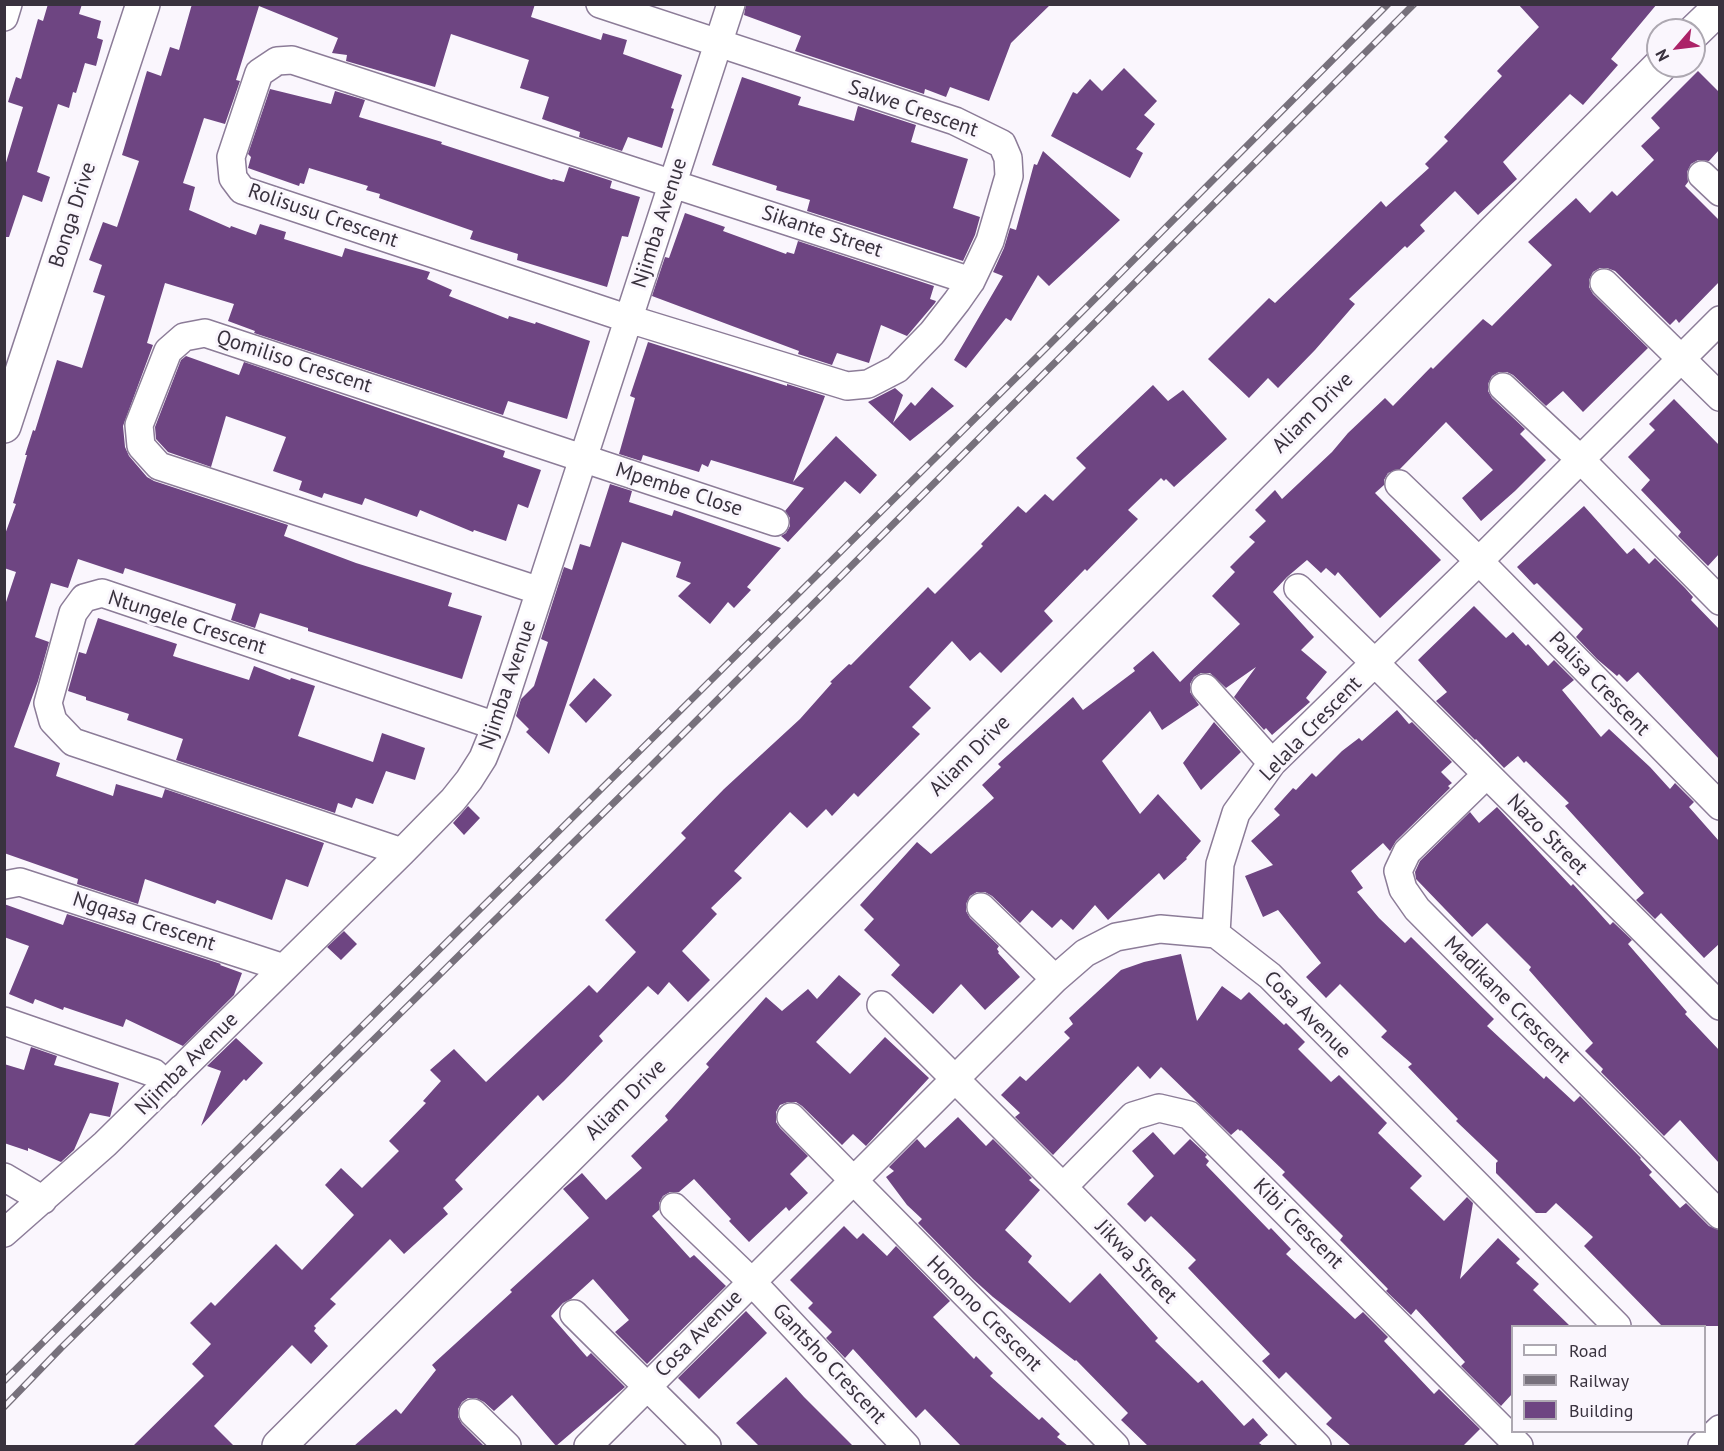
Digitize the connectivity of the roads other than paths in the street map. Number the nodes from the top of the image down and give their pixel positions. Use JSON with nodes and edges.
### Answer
{"nodes":[{"id":1,"x":8,"y":4,"type":"edge"},
{"id":2,"x":143,"y":4,"type":"edge"},
{"id":3,"x":600,"y":4,"type":"edge"},
{"id":4,"x":731,"y":4,"type":"edge"},
{"id":5,"x":1719,"y":7,"type":"edge"},
{"id":6,"x":4,"y":17,"type":"edge"},
{"id":7,"x":1706,"y":20,"type":"edge"},
{"id":8,"x":718,"y":44,"type":"junction"},
{"id":9,"x":1648,"y":78,"type":"edge"},
{"id":10,"x":673,"y":183,"type":"junction"},
{"id":11,"x":971,"y":281,"type":"junction"},
{"id":12,"x":1604,"y":283,"type":"dead end"},
{"id":13,"x":629,"y":319,"type":"junction"},
{"id":14,"x":1719,"y":320,"type":"edge"},
{"id":15,"x":1682,"y":358,"type":"junction"},
{"id":16,"x":1503,"y":387,"type":"dead end"},
{"id":17,"x":1719,"y":397,"type":"edge"},
{"id":18,"x":4,"y":426,"type":"edge"},
{"id":19,"x":583,"y":459,"type":"junction"},
{"id":20,"x":1581,"y":460,"type":"junction"},
{"id":21,"x":1399,"y":484,"type":"dead end"},
{"id":22,"x":775,"y":522,"type":"dead end"},
{"id":23,"x":1479,"y":561,"type":"junction"},
{"id":24,"x":1298,"y":588,"type":"dead end"},
{"id":25,"x":540,"y":591,"type":"junction"},
{"id":26,"x":1719,"y":601,"type":"edge"},
{"id":27,"x":1375,"y":663,"type":"junction"},
{"id":28,"x":1204,"y":688,"type":"dead end"},
{"id":29,"x":496,"y":726,"type":"junction"},
{"id":30,"x":1272,"y":763,"type":"junction"},
{"id":31,"x":1486,"y":775,"type":"junction"},
{"id":32,"x":1719,"y":807,"type":"edge"},
{"id":33,"x":402,"y":852,"type":"junction"},
{"id":34,"x":4,"y":885,"type":"edge"},
{"id":35,"x":981,"y":907,"type":"dead end"},
{"id":36,"x":1216,"y":934,"type":"junction"},
{"id":37,"x":284,"y":968,"type":"junction"},
{"id":38,"x":1056,"y":979,"type":"junction"},
{"id":39,"x":881,"y":1005,"type":"dead end"},
{"id":40,"x":1719,"y":1006,"type":"edge"},
{"id":41,"x":4,"y":1021,"type":"edge"},
{"id":42,"x":955,"y":1079,"type":"junction"},
{"id":43,"x":166,"y":1085,"type":"junction"},
{"id":44,"x":791,"y":1117,"type":"dead end"},
{"id":45,"x":4,"y":1178,"type":"edge"},
{"id":46,"x":854,"y":1181,"type":"junction"},
{"id":47,"x":1063,"y":1187,"type":"junction"},
{"id":48,"x":44,"y":1200,"type":"junction"},
{"id":49,"x":674,"y":1207,"type":"dead end"},
{"id":50,"x":1719,"y":1215,"type":"edge"},
{"id":51,"x":4,"y":1233,"type":"edge"},
{"id":52,"x":752,"y":1282,"type":"junction"},
{"id":53,"x":574,"y":1314,"type":"dead end"},
{"id":54,"x":1616,"y":1325,"type":"edge"},
{"id":55,"x":646,"y":1387,"type":"junction"},
{"id":56,"x":473,"y":1413,"type":"dead end"},
{"id":57,"x":279,"y":1446,"type":"edge"},
{"id":58,"x":507,"y":1446,"type":"edge"},
{"id":59,"x":588,"y":1446,"type":"edge"},
{"id":60,"x":707,"y":1446,"type":"edge"},
{"id":61,"x":906,"y":1446,"type":"edge"},
{"id":62,"x":1114,"y":1446,"type":"edge"},
{"id":63,"x":1317,"y":1446,"type":"edge"},
{"id":64,"x":1519,"y":1446,"type":"edge"}],
"edges":[{"from":1,"to":6,"type":"street"},
{"from":2,"to":18,"type":"street","name":"Bonga Drive"},
{"from":3,"to":8,"type":"street"},
{"from":4,"to":8,"type":"street","name":"Njimba Avenue"},
{"from":5,"to":7,"type":"street"},
{"from":8,"to":10,"type":"street","name":"Njimba Avenue"},
{"from":8,"to":11,"type":"street","name":"Salwe Crescent"},
{"from":9,"to":57,"type":"street","name":"Aliam Drive"},
{"from":10,"to":11,"type":"street","name":"Sikante Street"},
{"from":10,"to":13,"type":"street","name":"Njimba Avenue"},
{"from":10,"to":13,"type":"street","name":"Rolisusu Crescent"},
{"from":11,"to":13,"type":"street","name":"Salwe Crescent"},
{"from":12,"to":15,"type":"street"},
{"from":13,"to":19,"type":"street","name":"Njimba Avenue"},
{"from":14,"to":15,"type":"street","name":"Lelala Crescent"},
{"from":15,"to":17,"type":"street"},
{"from":15,"to":20,"type":"street","name":"Lelala Crescent"},
{"from":16,"to":20,"type":"street"},
{"from":19,"to":22,"type":"street","name":"Mpembe Close"},
{"from":19,"to":25,"type":"street","name":"Njimba Avenue"},
{"from":19,"to":25,"type":"street","name":"Qomiliso Crescent"},
{"from":20,"to":23,"type":"street","name":"Lelala Crescent"},
{"from":20,"to":26,"type":"street"},
{"from":21,"to":23,"type":"street"},
{"from":23,"to":27,"type":"street","name":"Lelala Crescent"},
{"from":23,"to":32,"type":"street","name":"Palisa Crescent"},
{"from":24,"to":27,"type":"street","name":"Lelala Crescent"},
{"from":25,"to":29,"type":"street","name":"Njimba Avenue"},
{"from":27,"to":30,"type":"street","name":"Lelala Crescent"},
{"from":27,"to":31,"type":"street","name":"Nazo Street"},
{"from":28,"to":30,"type":"street"},
{"from":29,"to":33,"type":"street","name":"Njimba Avenue"},
{"from":29,"to":33,"type":"street","name":"Ntungele Crescent"},
{"from":30,"to":36,"type":"street","name":"Lelala Crescent"},
{"from":31,"to":40,"type":"street","name":"Nazo Street"},
{"from":31,"to":50,"type":"street","name":"Madikane Crescent"},
{"from":33,"to":37,"type":"street","name":"Njimba Avenue"},
{"from":34,"to":37,"type":"street","name":"Ngqasa Crescent"},
{"from":35,"to":38,"type":"street"},
{"from":36,"to":38,"type":"street","name":"Cosa Avenue"},
{"from":36,"to":54,"type":"street","name":"Cosa Avenue"},
{"from":37,"to":43,"type":"street","name":"Njimba Avenue"},
{"from":38,"to":42,"type":"street","name":"Cosa Avenue"},
{"from":39,"to":42,"type":"street"},
{"from":41,"to":43,"type":"street"},
{"from":42,"to":46,"type":"street","name":"Cosa Avenue"},
{"from":42,"to":47,"type":"street","name":"Jikwa Street"},
{"from":43,"to":48,"type":"street","name":"Njimba Avenue"},
{"from":44,"to":46,"type":"street"},
{"from":45,"to":48,"type":"street"},
{"from":46,"to":52,"type":"street","name":"Cosa Avenue"},
{"from":46,"to":62,"type":"street","name":"Honono Crescent"},
{"from":47,"to":63,"type":"street","name":"Jikwa Street"},
{"from":47,"to":64,"type":"street","name":"Kibi Crescent"},
{"from":48,"to":51,"type":"street","name":"Njimba Avenue"},
{"from":49,"to":52,"type":"street","name":"Cosa Avenue"},
{"from":52,"to":55,"type":"street","name":"Cosa Avenue"},
{"from":52,"to":61,"type":"street","name":"Gantsho Crescent"},
{"from":53,"to":55,"type":"street","name":"Cosa Avenue"},
{"from":55,"to":59,"type":"street","name":"Cosa Avenue"},
{"from":55,"to":60,"type":"street"},
{"from":56,"to":58,"type":"street"}]}
